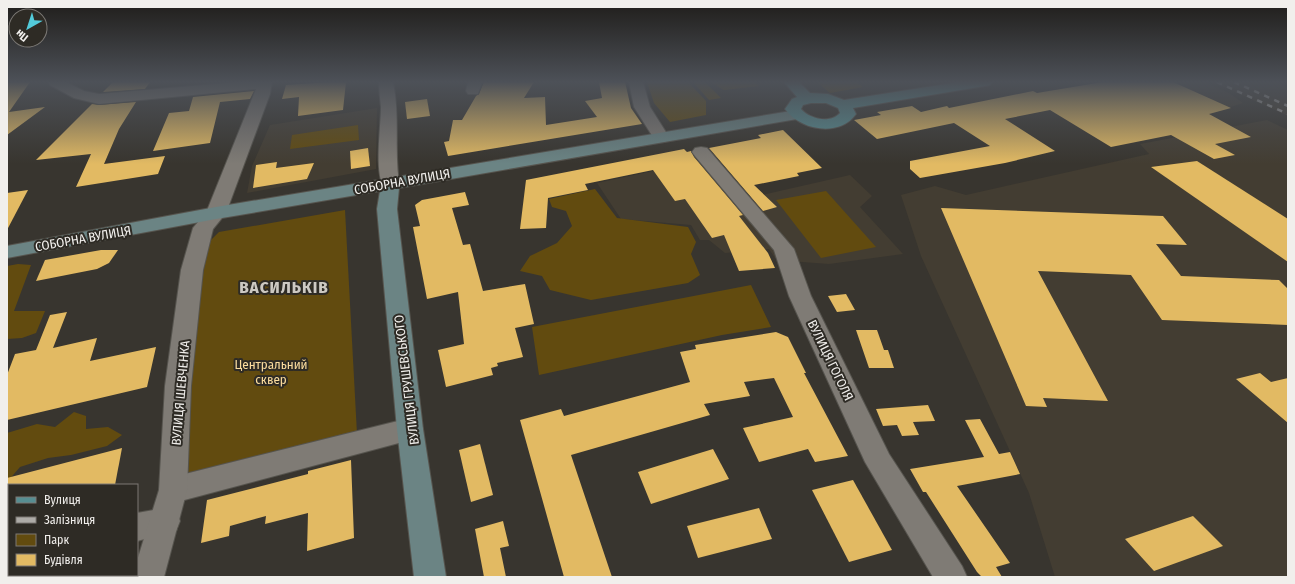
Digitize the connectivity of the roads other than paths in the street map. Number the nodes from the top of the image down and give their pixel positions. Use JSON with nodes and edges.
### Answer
{"nodes":[{"id":1,"x":256,"y":109,"type":"edge"},
{"id":2,"x":389,"y":109,"type":"edge"},
{"id":3,"x":643,"y":109,"type":"edge"},
{"id":4,"x":793,"y":109,"type":"edge"},
{"id":5,"x":846,"y":109,"type":"edge"},
{"id":6,"x":797,"y":115,"type":"junction"},
{"id":7,"x":661,"y":137,"type":"junction"},
{"id":8,"x":701,"y":152,"type":"dead end"},
{"id":9,"x":390,"y":183,"type":"junction"},
{"id":10,"x":216,"y":213,"type":"junction"},
{"id":11,"x":7,"y":252,"type":"edge"},
{"id":12,"x":410,"y":429,"type":"junction"},
{"id":13,"x":173,"y":490,"type":"junction"},
{"id":14,"x":151,"y":524,"type":"edge"},
{"id":15,"x":148,"y":577,"type":"edge"},
{"id":16,"x":430,"y":577,"type":"edge"},
{"id":17,"x":951,"y":577,"type":"edge"}],
"edges":[{"from":1,"to":10,"type":"street","name":"ВУЛИЦЯ ШЕВЧЕНКА"},
{"from":2,"to":9,"type":"street"},
{"from":3,"to":7,"type":"street"},
{"from":4,"to":6,"type":"main road"},
{"from":5,"to":6,"type":"main road"},
{"from":6,"to":7,"type":"main road","name":"СОБОРНА ВУЛИЦЯ"},
{"from":7,"to":9,"type":"main road","name":"СОБОРНА ВУЛИЦЯ"},
{"from":8,"to":17,"type":"street","name":"ВУЛИЦЯ ГОГОЛЯ"},
{"from":9,"to":10,"type":"main road","name":"СОБОРНА ВУЛИЦЯ"},
{"from":9,"to":12,"type":"main road","name":"ВУЛИЦЯ ГРУШЕВСЬКОГО"},
{"from":10,"to":11,"type":"main road","name":"СОБОРНА ВУЛИЦЯ"},
{"from":10,"to":13,"type":"street","name":"ВУЛИЦЯ ШЕВЧЕНКА"},
{"from":12,"to":13,"type":"street"},
{"from":12,"to":16,"type":"main road","name":"ВУЛИЦЯ ГРУШЕВСЬКОГО"},
{"from":13,"to":14,"type":"street","name":"ВУЛИЦЯ ШЕВЧЕНКА"},
{"from":14,"to":15,"type":"street","name":"ВУЛИЦЯ ШЕВЧЕНКА"}]}
